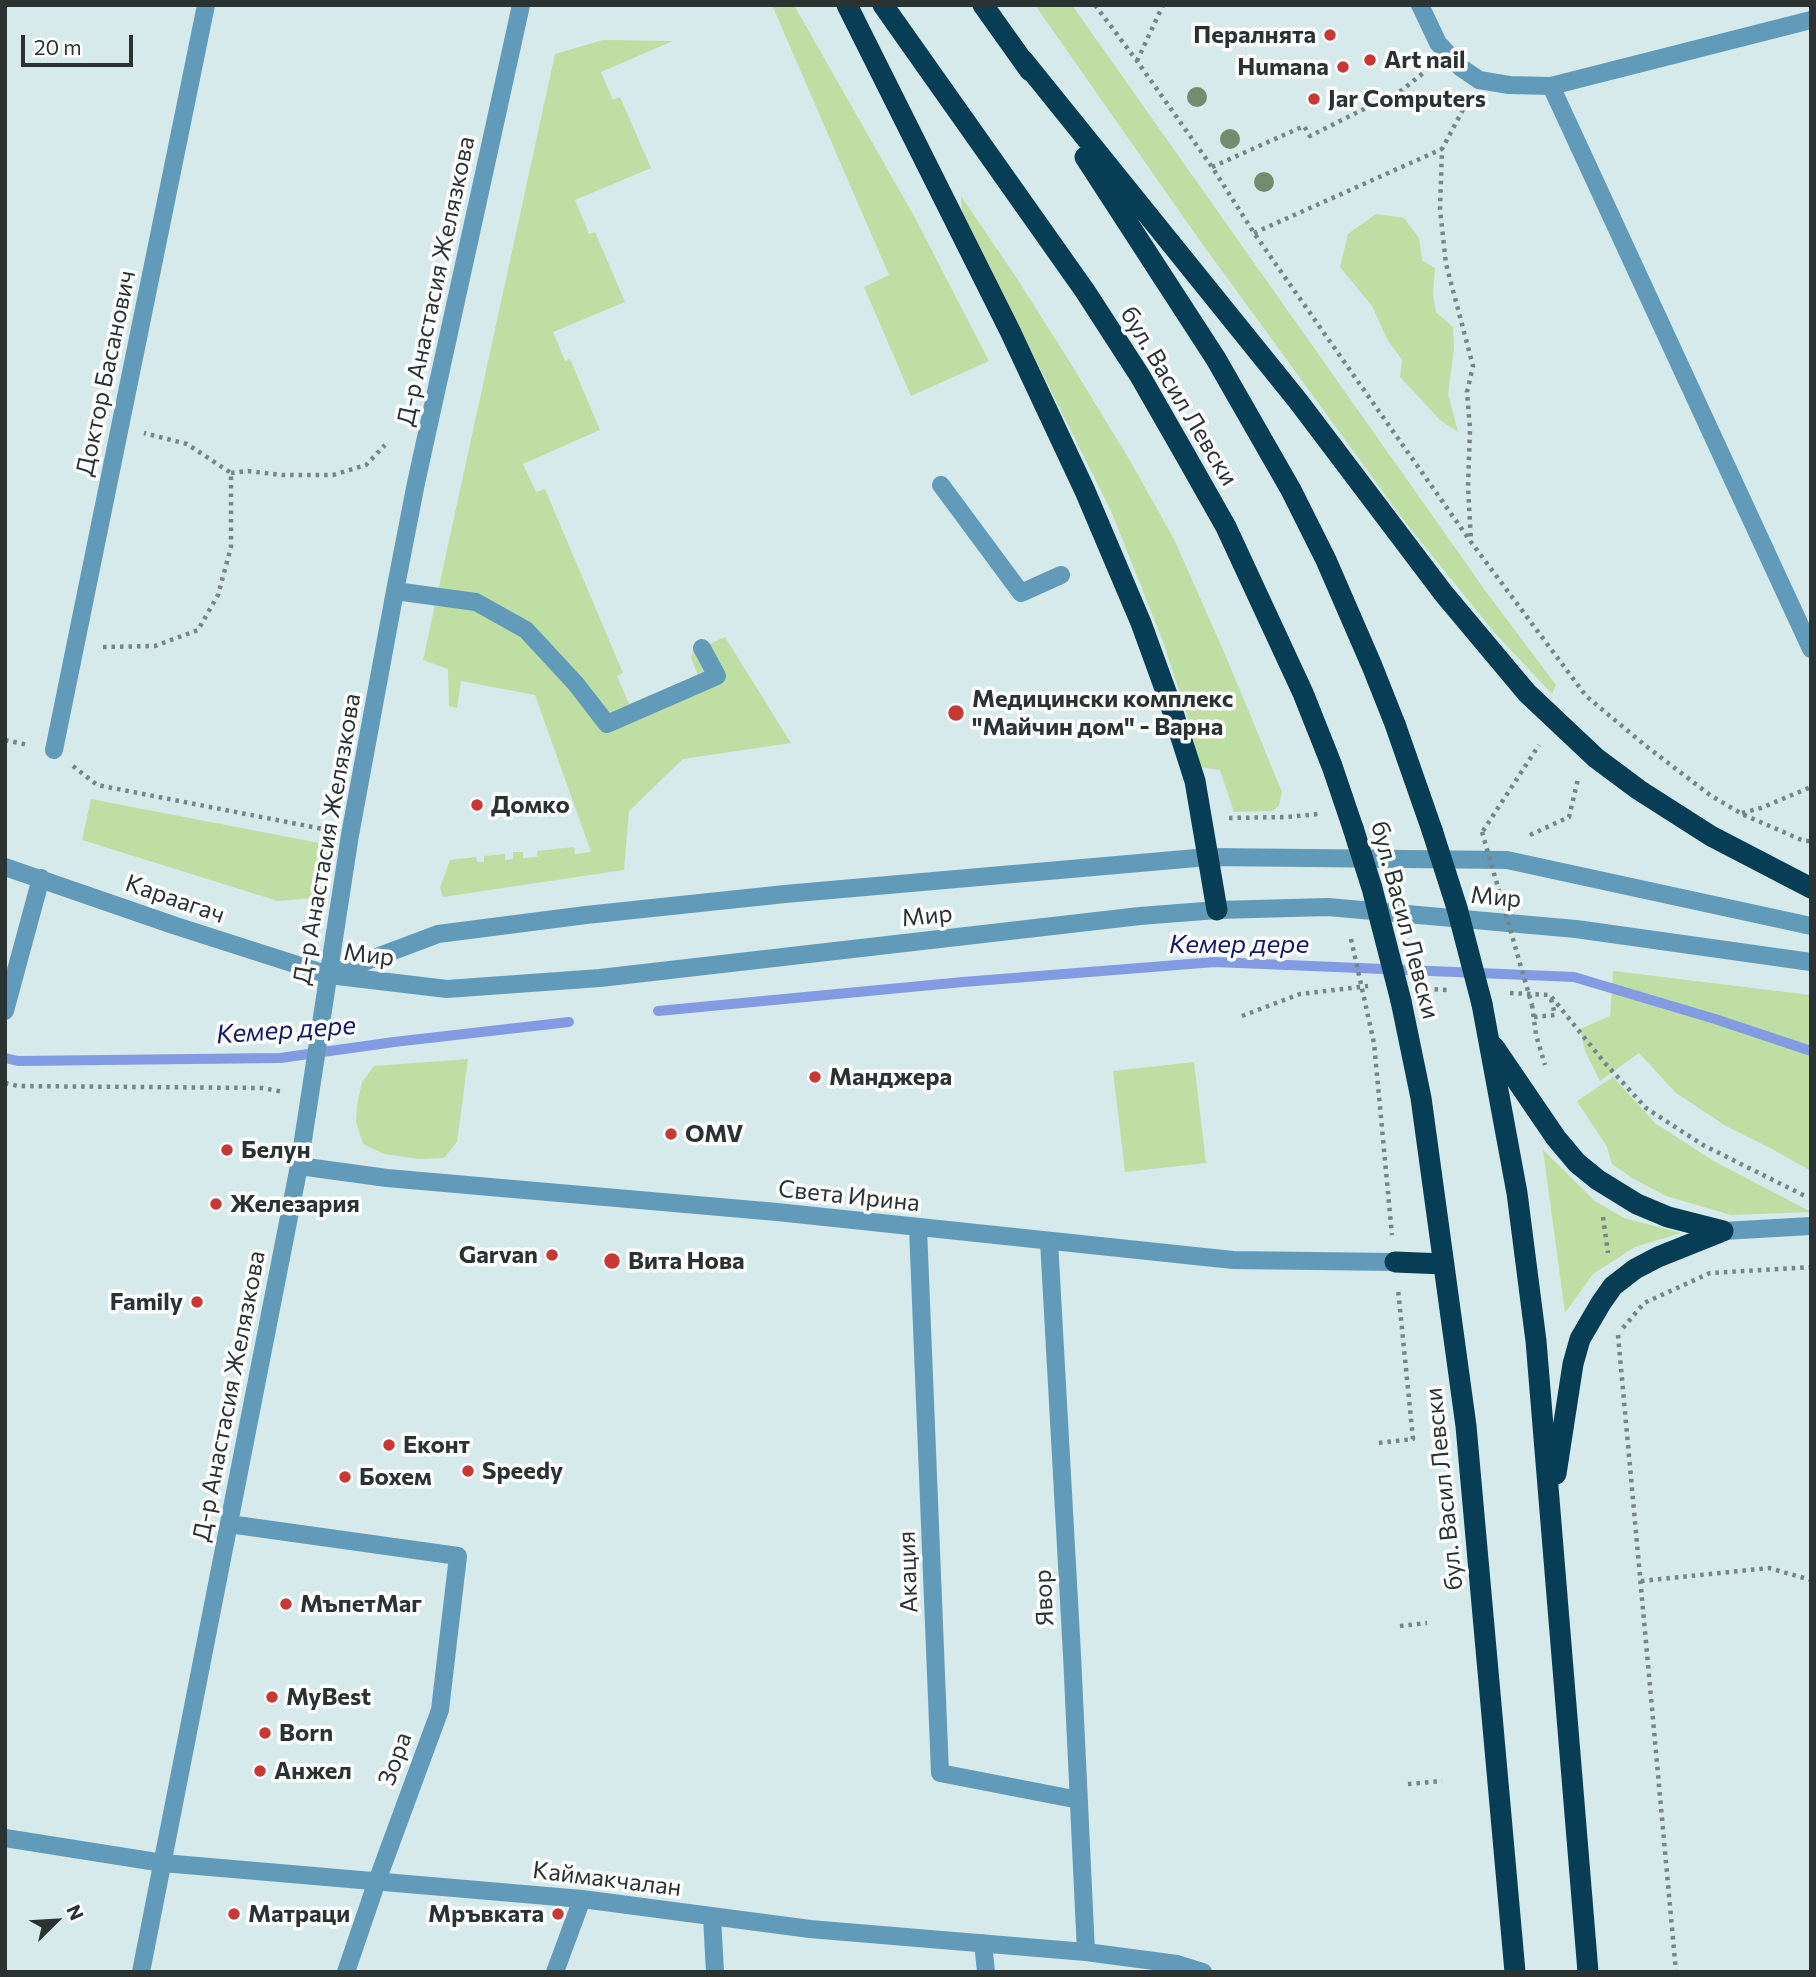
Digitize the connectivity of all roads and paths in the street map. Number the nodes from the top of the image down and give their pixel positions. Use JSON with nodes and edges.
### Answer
{"nodes":[{"id":1,"x":206,"y":5,"type":"edge"},
{"id":2,"x":521,"y":5,"type":"edge"},
{"id":3,"x":847,"y":5,"type":"edge"},
{"id":4,"x":883,"y":5,"type":"edge"},
{"id":5,"x":983,"y":5,"type":"edge"},
{"id":6,"x":1163,"y":5,"type":"edge"},
{"id":7,"x":1420,"y":5,"type":"edge"},
{"id":8,"x":1099,"y":7,"type":"edge"},
{"id":9,"x":1811,"y":20,"type":"edge"},
{"id":10,"x":1023,"y":60,"type":"junction"},
{"id":11,"x":1137,"y":61,"type":"junction"},
{"id":12,"x":1479,"y":80,"type":"junction"},
{"id":13,"x":1551,"y":86,"type":"junction"},
{"id":14,"x":1402,"y":90,"type":"dead end"},
{"id":15,"x":1442,"y":149,"type":"junction"},
{"id":16,"x":1212,"y":167,"type":"junction"},
{"id":17,"x":1255,"y":233,"type":"junction"},
{"id":18,"x":120,"y":427,"type":"junction"},
{"id":19,"x":385,"y":444,"type":"dead end"},
{"id":20,"x":231,"y":473,"type":"junction"},
{"id":21,"x":941,"y":485,"type":"dead end"},
{"id":22,"x":1471,"y":542,"type":"junction"},
{"id":23,"x":1061,"y":575,"type":"dead end"},
{"id":24,"x":395,"y":591,"type":"junction"},
{"id":25,"x":74,"y":648,"type":"junction"},
{"id":26,"x":702,"y":648,"type":"dead end"},
{"id":27,"x":1811,"y":649,"type":"edge"},
{"id":28,"x":1558,"y":722,"type":"junction"},
{"id":29,"x":5,"y":740,"type":"edge"},
{"id":30,"x":54,"y":750,"type":"junction"},
{"id":31,"x":1576,"y":771,"type":"dead end"},
{"id":32,"x":1811,"y":787,"type":"edge"},
{"id":33,"x":1318,"y":814,"type":"dead end"},
{"id":34,"x":1742,"y":814,"type":"junction"},
{"id":35,"x":1226,"y":818,"type":"dead end"},
{"id":36,"x":351,"y":835,"type":"junction"},
{"id":37,"x":1811,"y":841,"type":"edge"},
{"id":38,"x":1208,"y":857,"type":"junction"},
{"id":39,"x":1507,"y":860,"type":"junction"},
{"id":40,"x":5,"y":867,"type":"edge"},
{"id":41,"x":41,"y":878,"type":"junction"},
{"id":42,"x":1811,"y":888,"type":"edge"},
{"id":43,"x":1217,"y":910,"type":"junction"},
{"id":44,"x":1811,"y":926,"type":"edge"},
{"id":45,"x":1350,"y":933,"type":"dead end"},
{"id":46,"x":1811,"y":962,"type":"edge"},
{"id":47,"x":329,"y":975,"type":"junction"},
{"id":48,"x":1362,"y":986,"type":"junction"},
{"id":49,"x":1532,"y":1005,"type":"dead end"},
{"id":50,"x":5,"y":1011,"type":"edge"},
{"id":51,"x":1242,"y":1016,"type":"dead end"},
{"id":52,"x":1534,"y":1017,"type":"dead end"},
{"id":53,"x":1489,"y":1039,"type":"junction"},
{"id":54,"x":5,"y":1083,"type":"edge"},
{"id":55,"x":262,"y":1088,"type":"dead end"},
{"id":56,"x":299,"y":1166,"type":"junction"},
{"id":57,"x":1598,"y":1180,"type":"junction"},
{"id":58,"x":1811,"y":1199,"type":"edge"},
{"id":59,"x":1811,"y":1226,"type":"edge"},
{"id":60,"x":918,"y":1228,"type":"junction"},
{"id":61,"x":1723,"y":1231,"type":"junction"},
{"id":62,"x":1049,"y":1241,"type":"junction"},
{"id":63,"x":1395,"y":1262,"type":"junction"},
{"id":64,"x":1444,"y":1264,"type":"junction"},
{"id":65,"x":1811,"y":1267,"type":"edge"},
{"id":66,"x":1613,"y":1286,"type":"junction"},
{"id":67,"x":1618,"y":1334,"type":"junction"},
{"id":68,"x":1379,"y":1443,"type":"dead end"},
{"id":69,"x":1550,"y":1514,"type":"junction"},
{"id":70,"x":229,"y":1524,"type":"junction"},
{"id":71,"x":1811,"y":1580,"type":"edge"},
{"id":72,"x":1642,"y":1581,"type":"junction"},
{"id":73,"x":1427,"y":1623,"type":"dead end"},
{"id":74,"x":1400,"y":1626,"type":"dead end"},
{"id":75,"x":1442,"y":1782,"type":"dead end"},
{"id":76,"x":1408,"y":1784,"type":"dead end"},
{"id":77,"x":1079,"y":1800,"type":"junction"},
{"id":78,"x":5,"y":1838,"type":"edge"},
{"id":79,"x":163,"y":1863,"type":"junction"},
{"id":80,"x":377,"y":1881,"type":"junction"},
{"id":81,"x":582,"y":1899,"type":"junction"},
{"id":82,"x":712,"y":1917,"type":"junction"},
{"id":83,"x":984,"y":1943,"type":"junction"},
{"id":84,"x":1086,"y":1952,"type":"junction"},
{"id":85,"x":141,"y":1972,"type":"edge"},
{"id":86,"x":346,"y":1972,"type":"edge"},
{"id":87,"x":555,"y":1972,"type":"edge"},
{"id":88,"x":715,"y":1972,"type":"edge"},
{"id":89,"x":986,"y":1972,"type":"edge"},
{"id":90,"x":1203,"y":1972,"type":"edge"},
{"id":91,"x":1515,"y":1972,"type":"edge"},
{"id":92,"x":1588,"y":1972,"type":"edge"},
{"id":93,"x":1676,"y":1972,"type":"edge"}],
"edges":[{"from":1,"to":18,"type":"street","name":"Доктор Басанович"},
{"from":2,"to":24,"type":"street","name":"Д-р Анастасия Желязкова"},
{"from":3,"to":38,"type":"highway"},
{"from":4,"to":64,"type":"highway","name":"бул. Васил Левски","bridge":true},
{"from":5,"to":10,"type":"highway","name":"бул. Васил Левски"},
{"from":6,"to":11,"type":"path"},
{"from":7,"to":12,"type":"street"},
{"from":8,"to":11,"type":"path"},
{"from":9,"to":13,"type":"street"},
{"from":10,"to":28,"type":"highway"},
{"from":10,"to":53,"type":"highway","name":"бул. Васил Левски","bridge":true},
{"from":11,"to":16,"type":"path"},
{"from":12,"to":13,"type":"street"},
{"from":12,"to":15,"type":"path"},
{"from":13,"to":27,"type":"street"},
{"from":14,"to":16,"type":"path"},
{"from":15,"to":17,"type":"path"},
{"from":15,"to":22,"type":"path"},
{"from":16,"to":17,"type":"path"},
{"from":17,"to":22,"type":"path"},
{"from":18,"to":20,"type":"path"},
{"from":18,"to":25,"type":"street","name":"Доктор Басанович"},
{"from":19,"to":20,"type":"path"},
{"from":20,"to":25,"type":"path"},
{"from":21,"to":23,"type":"street"},
{"from":22,"to":34,"type":"path"},
{"from":24,"to":26,"type":"street"},
{"from":24,"to":36,"type":"street","name":"Д-р Анастасия Желязкова"},
{"from":25,"to":30,"type":"street","name":"Доктор Басанович"},
{"from":28,"to":42,"type":"highway"},
{"from":28,"to":49,"type":"path","bridge":true},
{"from":29,"to":30,"type":"path"},
{"from":30,"to":36,"type":"path"},
{"from":31,"to":39,"type":"path"},
{"from":32,"to":34,"type":"path"},
{"from":33,"to":35,"type":"path"},
{"from":34,"to":37,"type":"path"},
{"from":36,"to":47,"type":"street","name":"Д-р Анастасия Желязкова"},
{"from":38,"to":39,"type":"street","name":"Мир"},
{"from":38,"to":43,"type":"highway"},
{"from":38,"to":47,"type":"street","name":"Мир"},
{"from":39,"to":44,"type":"street","name":"Мир"},
{"from":40,"to":41,"type":"street","name":"Караагач"},
{"from":41,"to":47,"type":"street","name":"Караагач"},
{"from":41,"to":50,"type":"street"},
{"from":43,"to":46,"type":"street","name":"Мир"},
{"from":43,"to":47,"type":"street","name":"Мир"},
{"from":45,"to":48,"type":"path"},
{"from":47,"to":56,"type":"street","name":"Д-р Анастасия Желязкова"},
{"from":48,"to":51,"type":"path"},
{"from":48,"to":63,"type":"path"},
{"from":52,"to":58,"type":"path"},
{"from":53,"to":57,"type":"highway"},
{"from":53,"to":69,"type":"highway","name":"бул. Васил Левски"},
{"from":54,"to":55,"type":"path"},
{"from":56,"to":60,"type":"street","name":"Света Ирина"},
{"from":56,"to":70,"type":"street","name":"Д-р Анастасия Желязкова"},
{"from":57,"to":61,"type":"highway"},
{"from":57,"to":66,"type":"path"},
{"from":59,"to":61,"type":"street"},
{"from":60,"to":62,"type":"street","name":"Света Ирина"},
{"from":60,"to":77,"type":"street","name":"Акация"},
{"from":61,"to":66,"type":"highway"},
{"from":62,"to":63,"type":"street","name":"Света Ирина"},
{"from":62,"to":77,"type":"street","name":"Явор"},
{"from":63,"to":64,"type":"highway"},
{"from":63,"to":68,"type":"path"},
{"from":64,"to":91,"type":"highway","name":"бул. Васил Левски"},
{"from":65,"to":67,"type":"path"},
{"from":66,"to":67,"type":"path"},
{"from":66,"to":69,"type":"highway"},
{"from":67,"to":72,"type":"path"},
{"from":69,"to":92,"type":"highway","name":"бул. Васил Левски"},
{"from":70,"to":79,"type":"street","name":"Д-р Анастасия Желязкова"},
{"from":70,"to":80,"type":"street","name":"Зора"},
{"from":71,"to":72,"type":"path"},
{"from":72,"to":93,"type":"path"},
{"from":73,"to":74,"type":"path"},
{"from":75,"to":76,"type":"path"},
{"from":77,"to":84,"type":"street","name":"Явор"},
{"from":78,"to":79,"type":"street","name":"Каймакчалан"},
{"from":79,"to":80,"type":"street","name":"Каймакчалан"},
{"from":79,"to":85,"type":"street","name":"Д-р Анастасия Желязкова"},
{"from":80,"to":81,"type":"street","name":"Каймакчалан"},
{"from":80,"to":86,"type":"street","name":"Зора"},
{"from":81,"to":82,"type":"street","name":"Каймакчалан"},
{"from":81,"to":87,"type":"street"},
{"from":82,"to":83,"type":"street","name":"Каймакчалан"},
{"from":82,"to":88,"type":"street"},
{"from":83,"to":84,"type":"street","name":"Каймакчалан"},
{"from":83,"to":89,"type":"street"},
{"from":84,"to":90,"type":"street","name":"Каймакчалан"}]}
